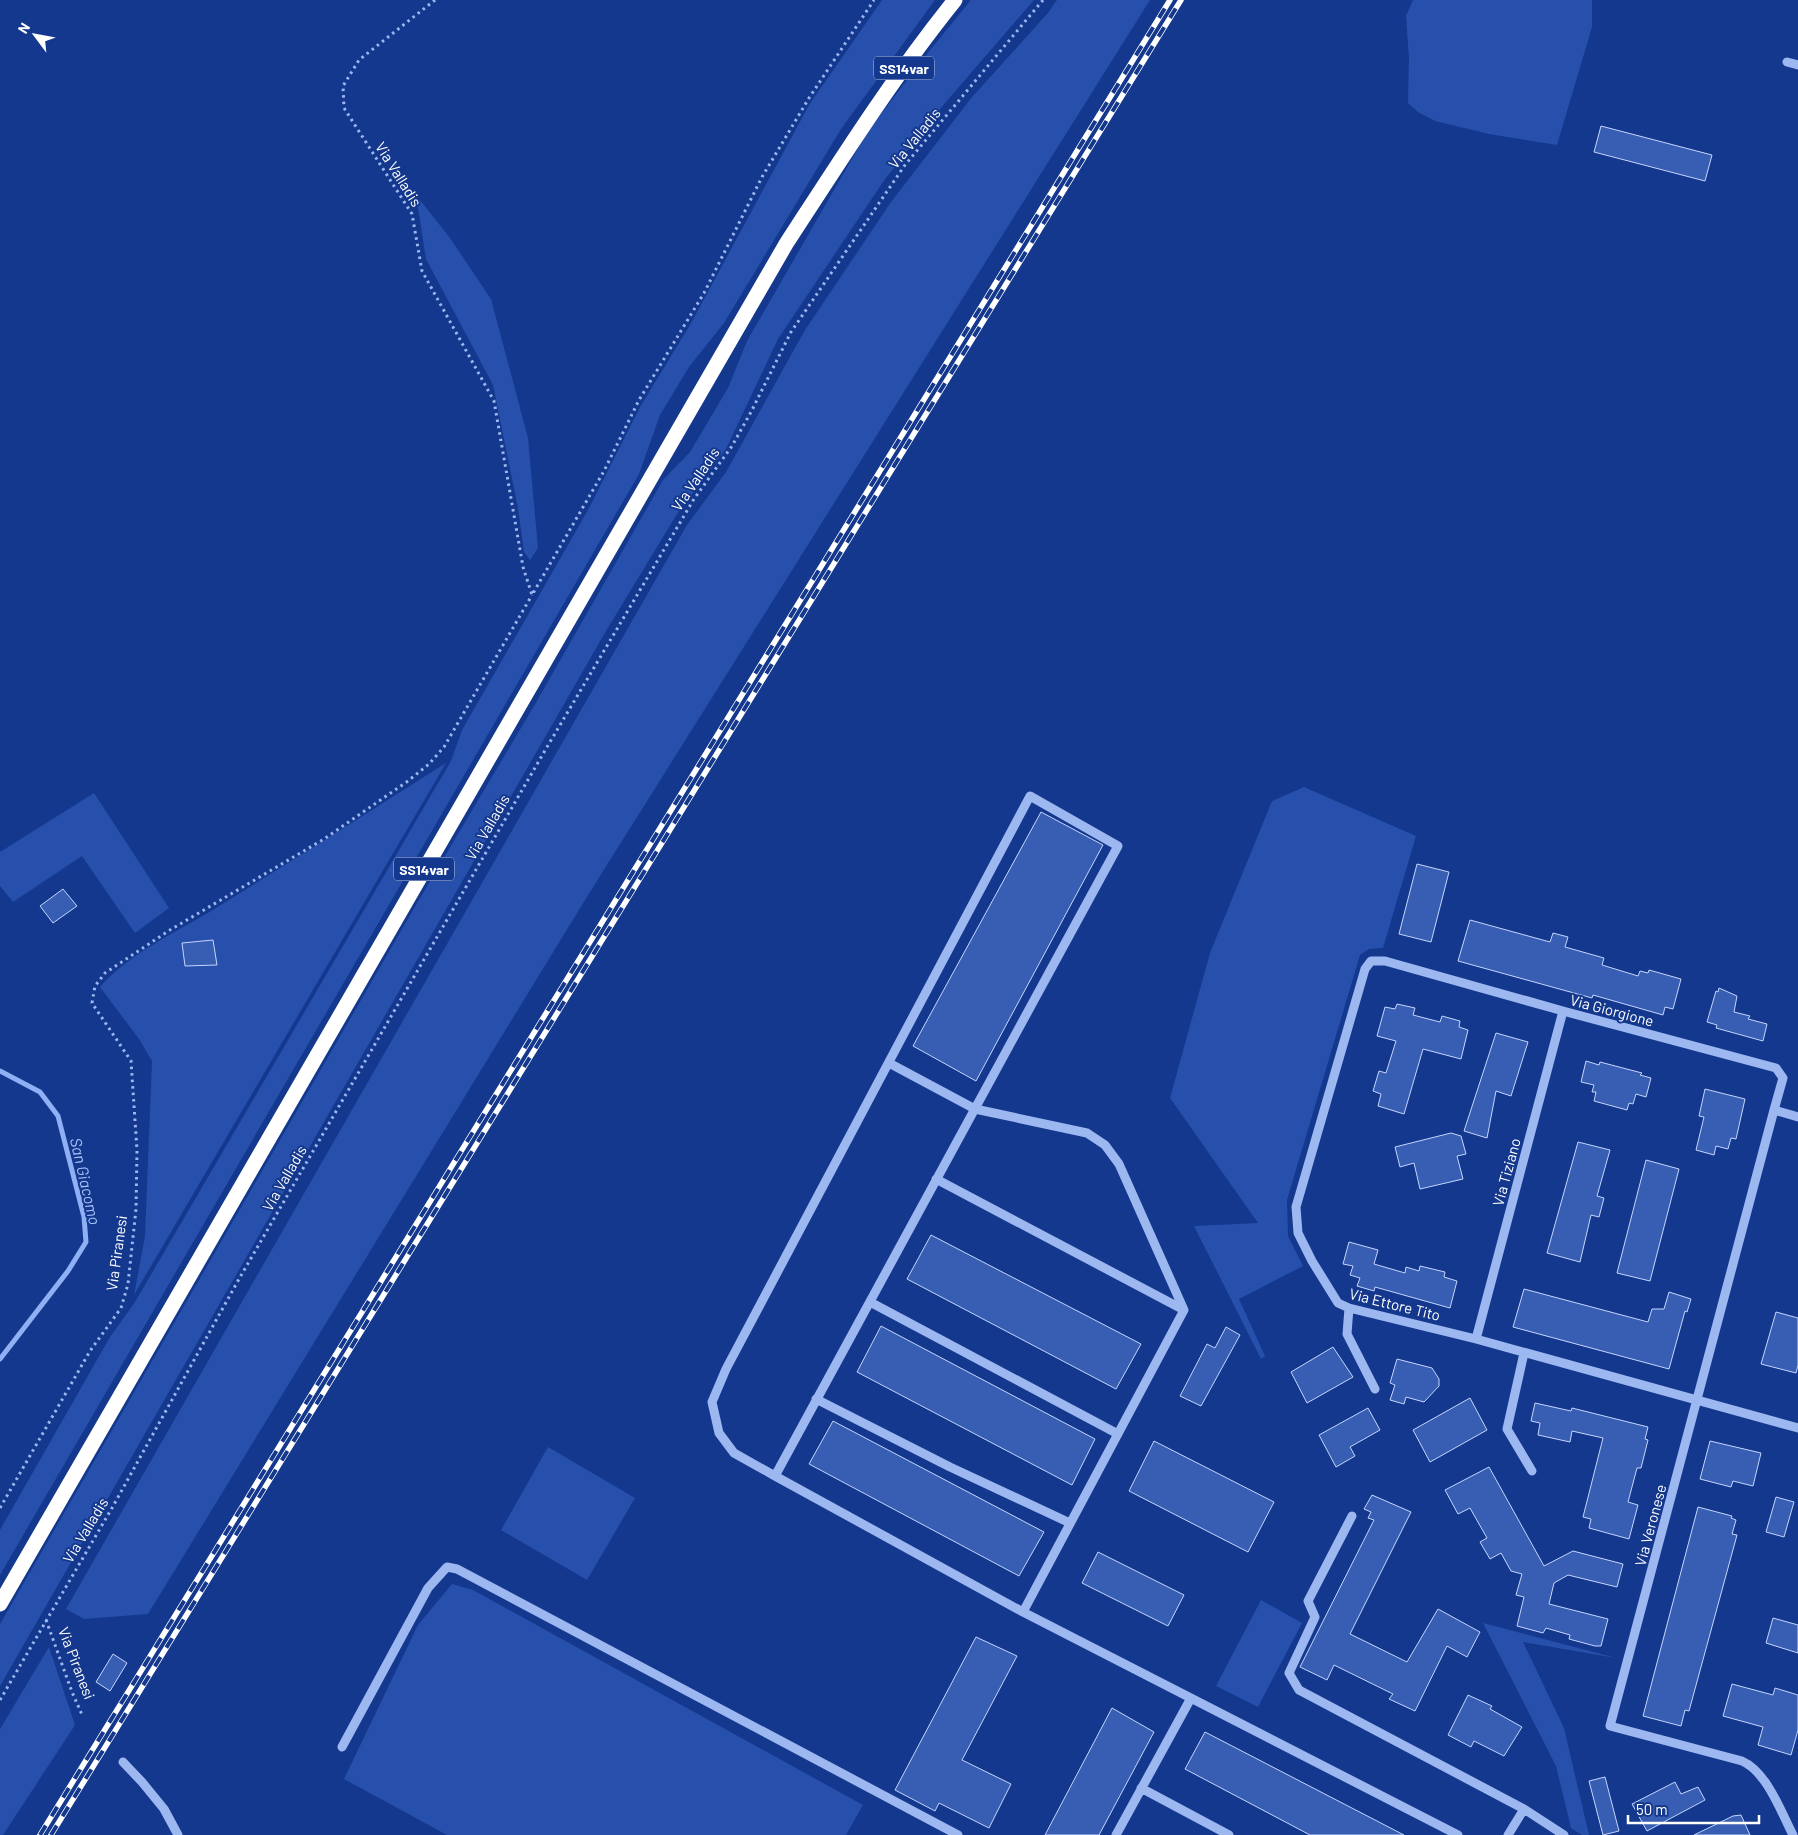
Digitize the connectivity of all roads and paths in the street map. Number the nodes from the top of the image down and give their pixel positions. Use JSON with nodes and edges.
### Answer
{"nodes":[{"id":1,"x":435,"y":0,"type":"edge"},
{"id":2,"x":874,"y":0,"type":"edge"},
{"id":3,"x":955,"y":0,"type":"edge"},
{"id":4,"x":1043,"y":0,"type":"edge"},
{"id":5,"x":1787,"y":62,"type":"dead end"},
{"id":6,"x":1798,"y":65,"type":"edge"},
{"id":7,"x":532,"y":595,"type":"junction"},
{"id":8,"x":1371,"y":961,"type":"joint"},
{"id":9,"x":1563,"y":1011,"type":"junction"},
{"id":10,"x":889,"y":1063,"type":"junction"},
{"id":11,"x":975,"y":1109,"type":"junction"},
{"id":12,"x":1774,"y":1110,"type":"junction"},
{"id":13,"x":1798,"y":1117,"type":"edge"},
{"id":14,"x":936,"y":1178,"type":"junction"},
{"id":15,"x":870,"y":1302,"type":"junction"},
{"id":16,"x":1349,"y":1308,"type":"junction"},
{"id":17,"x":1184,"y":1310,"type":"junction"},
{"id":18,"x":1476,"y":1339,"type":"junction"},
{"id":19,"x":1524,"y":1353,"type":"junction"},
{"id":20,"x":1375,"y":1389,"type":"dead end"},
{"id":21,"x":816,"y":1399,"type":"junction"},
{"id":22,"x":1697,"y":1401,"type":"junction"},
{"id":23,"x":1798,"y":1428,"type":"edge"},
{"id":24,"x":1118,"y":1434,"type":"junction"},
{"id":25,"x":1532,"y":1471,"type":"dead end"},
{"id":26,"x":775,"y":1476,"type":"junction"},
{"id":27,"x":0,"y":1508,"type":"edge"},
{"id":28,"x":1352,"y":1516,"type":"dead end"},
{"id":29,"x":1070,"y":1523,"type":"junction"},
{"id":30,"x":0,"y":1604,"type":"edge"},
{"id":31,"x":1023,"y":1612,"type":"junction"},
{"id":32,"x":46,"y":1619,"type":"junction"},
{"id":33,"x":1191,"y":1698,"type":"junction"},
{"id":34,"x":0,"y":1700,"type":"edge"},
{"id":35,"x":83,"y":1716,"type":"dead end"},
{"id":36,"x":342,"y":1747,"type":"dead end"},
{"id":37,"x":123,"y":1762,"type":"dead end"},
{"id":38,"x":1141,"y":1788,"type":"junction"},
{"id":39,"x":1524,"y":1809,"type":"junction"},
{"id":40,"x":178,"y":1835,"type":"edge"},
{"id":41,"x":958,"y":1835,"type":"edge"},
{"id":42,"x":1116,"y":1835,"type":"edge"},
{"id":43,"x":1229,"y":1835,"type":"edge"},
{"id":44,"x":1458,"y":1835,"type":"edge"},
{"id":45,"x":1508,"y":1835,"type":"edge"},
{"id":46,"x":1564,"y":1835,"type":"edge"},
{"id":47,"x":1793,"y":1835,"type":"edge"}],
"edges":[{"from":1,"to":7,"type":"path","name":"Via Valladis"},
{"from":2,"to":7,"type":"path"},
{"from":3,"to":30,"type":"highway","number":"SS14var"},
{"from":4,"to":32,"type":"path","name":"Via Valladis"},
{"from":5,"to":6,"type":"street"},
{"from":7,"to":27,"type":"path","name":"Via Piranesi"},
{"from":8,"to":9,"type":"street","name":"Via Giorgione"},
{"from":8,"to":16,"type":"street","name":"Via Ettore Tito"},
{"from":9,"to":12,"type":"street","name":"Via Giorgione"},
{"from":9,"to":18,"type":"street","name":"Via Tiziano"},
{"from":10,"to":11,"type":"street"},
{"from":10,"to":11,"type":"street"},
{"from":10,"to":26,"type":"street"},
{"from":11,"to":14,"type":"street"},
{"from":11,"to":17,"type":"street"},
{"from":12,"to":13,"type":"street"},
{"from":12,"to":22,"type":"street","name":"Via Veronese"},
{"from":14,"to":15,"type":"street"},
{"from":14,"to":17,"type":"street"},
{"from":15,"to":21,"type":"street"},
{"from":15,"to":24,"type":"street"},
{"from":16,"to":18,"type":"street","name":"Via Ettore Tito"},
{"from":16,"to":20,"type":"street"},
{"from":17,"to":24,"type":"street"},
{"from":18,"to":19,"type":"street","name":"Via Ettore Tito"},
{"from":19,"to":22,"type":"street","name":"Via Ettore Tito"},
{"from":19,"to":25,"type":"street"},
{"from":21,"to":26,"type":"street"},
{"from":21,"to":29,"type":"street"},
{"from":22,"to":23,"type":"street","name":"Via Ettore Tito"},
{"from":22,"to":47,"type":"street","name":"Via Veronese"},
{"from":24,"to":29,"type":"street"},
{"from":26,"to":31,"type":"street"},
{"from":28,"to":39,"type":"street"},
{"from":29,"to":31,"type":"street"},
{"from":31,"to":33,"type":"street"},
{"from":32,"to":34,"type":"path","name":"Via Valladis"},
{"from":32,"to":35,"type":"path","name":"Via Piranesi"},
{"from":33,"to":38,"type":"street"},
{"from":33,"to":44,"type":"street"},
{"from":36,"to":41,"type":"street"},
{"from":37,"to":40,"type":"street"},
{"from":38,"to":42,"type":"street"},
{"from":38,"to":43,"type":"street"},
{"from":39,"to":45,"type":"street"},
{"from":39,"to":46,"type":"street"}]}
